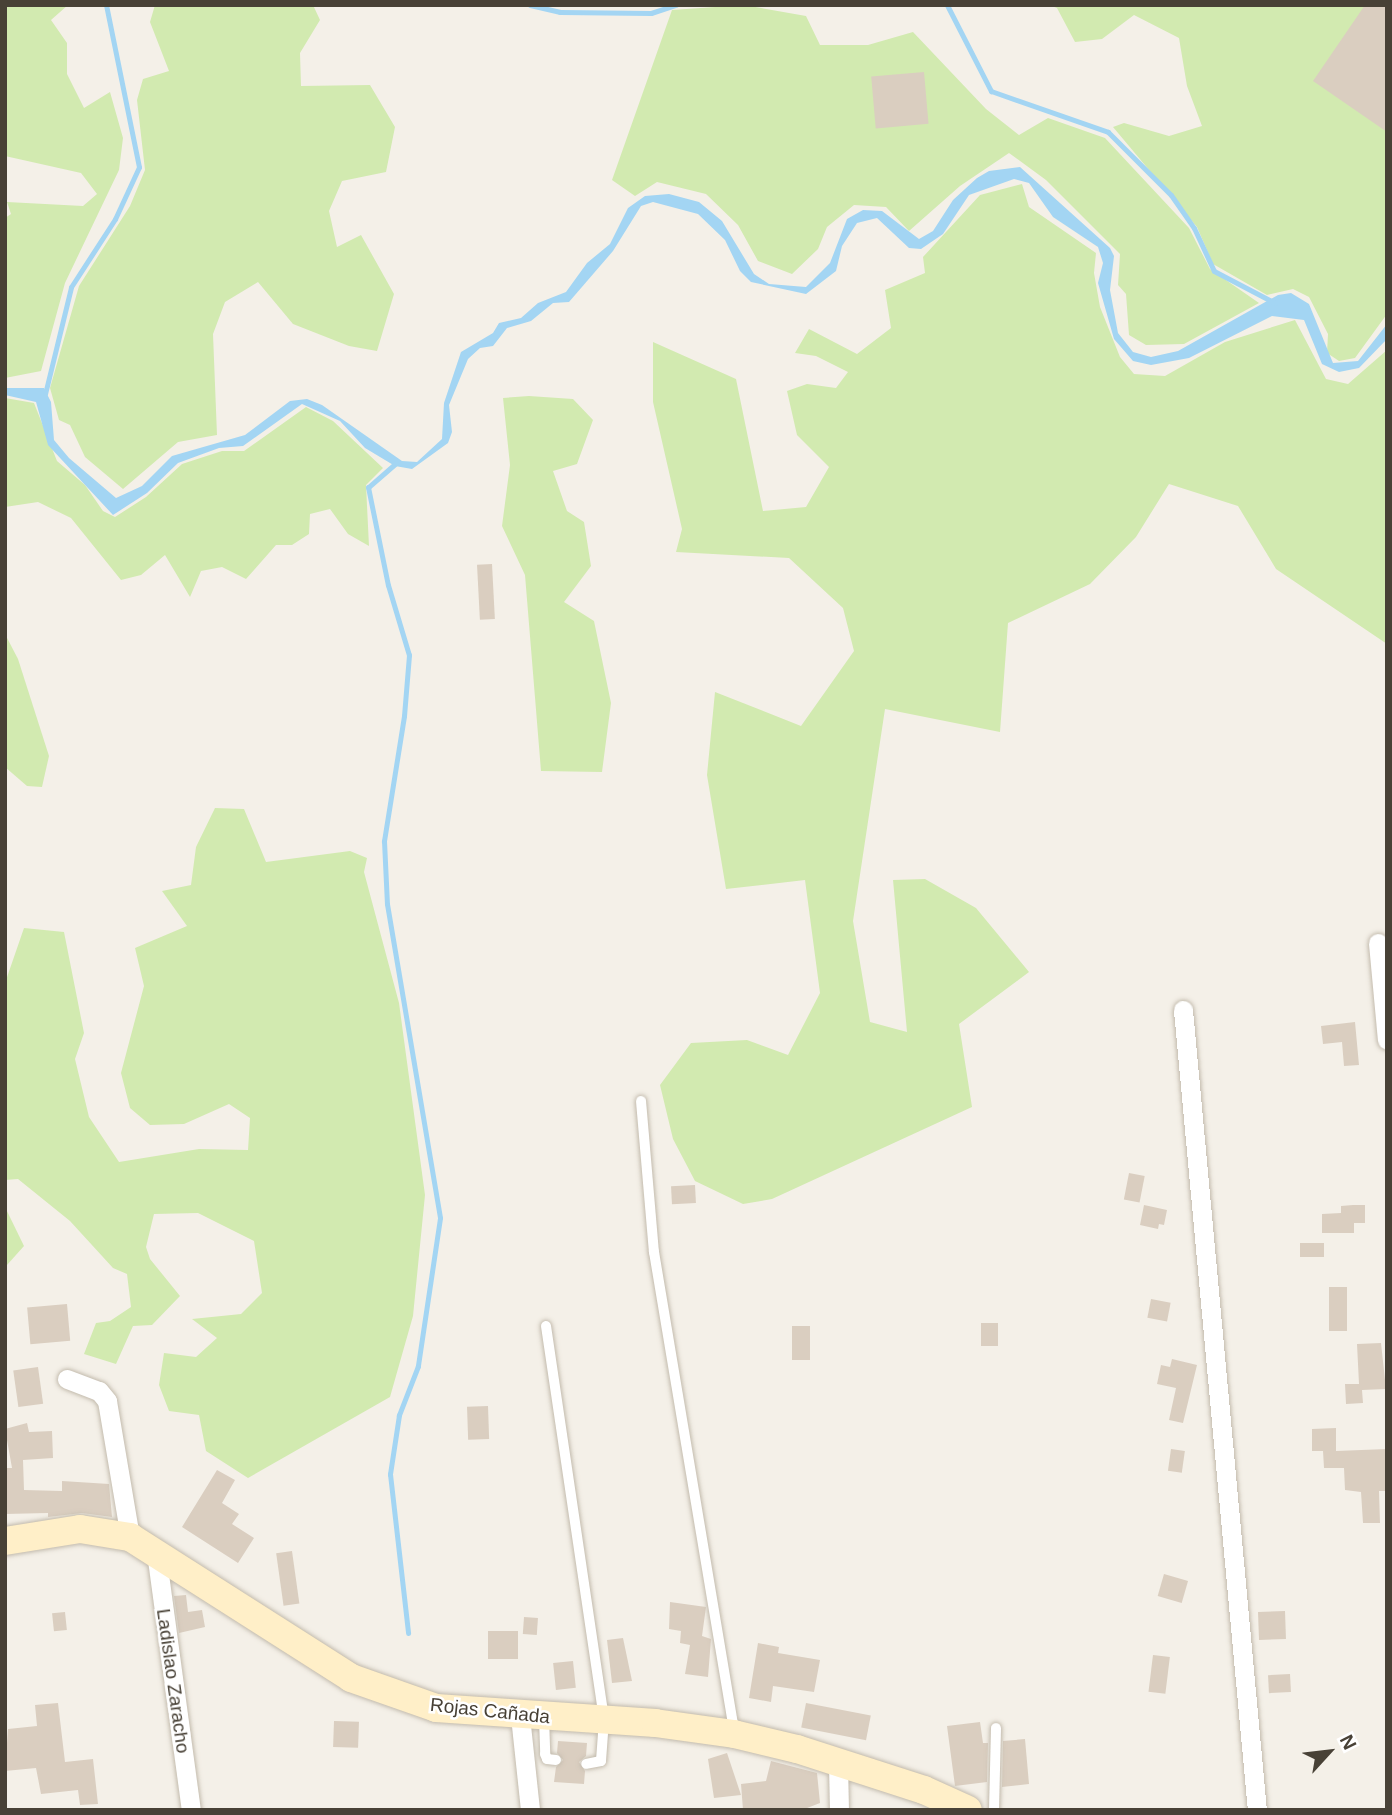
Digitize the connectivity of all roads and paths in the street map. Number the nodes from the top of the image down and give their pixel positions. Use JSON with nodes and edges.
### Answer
{"nodes":[{"id":1,"x":1378,"y":943,"type":"dead end"},
{"id":2,"x":1183,"y":1010,"type":"dead end"},
{"id":3,"x":1387,"y":1040,"type":"edge"},
{"id":4,"x":641,"y":1101,"type":"dead end"},
{"id":5,"x":546,"y":1326,"type":"dead end"},
{"id":6,"x":67,"y":1380,"type":"dead end"},
{"id":7,"x":130,"y":1537,"type":"junction"},
{"id":8,"x":5,"y":1541,"type":"edge"},
{"id":9,"x":156,"y":1552,"type":"junction"},
{"id":10,"x":532,"y":1717,"type":"junction"},
{"id":11,"x":604,"y":1720,"type":"junction"},
{"id":12,"x":996,"y":1728,"type":"dead end"},
{"id":13,"x":734,"y":1734,"type":"junction"},
{"id":14,"x":524,"y":1757,"type":"junction"},
{"id":15,"x":838,"y":1763,"type":"junction"},
{"id":16,"x":586,"y":1764,"type":"dead end"},
{"id":17,"x":191,"y":1810,"type":"edge"},
{"id":18,"x":530,"y":1810,"type":"edge"},
{"id":19,"x":839,"y":1810,"type":"edge"},
{"id":20,"x":968,"y":1810,"type":"edge"},
{"id":21,"x":994,"y":1810,"type":"edge"},
{"id":22,"x":1257,"y":1810,"type":"edge"}],
"edges":[{"from":1,"to":3,"type":"street"},
{"from":2,"to":22,"type":"street"},
{"from":4,"to":13,"type":"lane"},
{"from":5,"to":11,"type":"lane"},
{"from":6,"to":7,"type":"street"},
{"from":7,"to":8,"type":"main road","name":"Rojas Cañada"},
{"from":7,"to":9,"type":"main road","name":"Rojas Cañada"},
{"from":9,"to":10,"type":"main road","name":"Rojas Cañada"},
{"from":9,"to":17,"type":"street","name":"Ladislao Zaracho"},
{"from":10,"to":11,"type":"main road","name":"Rojas Cañada"},
{"from":10,"to":14,"type":"street"},
{"from":10,"to":14,"type":"lane"},
{"from":11,"to":13,"type":"main road","name":"Rojas Cañada"},
{"from":11,"to":16,"type":"lane"},
{"from":12,"to":21,"type":"lane"},
{"from":13,"to":15,"type":"main road","name":"Rojas Cañada"},
{"from":14,"to":18,"type":"street"},
{"from":15,"to":19,"type":"street"},
{"from":15,"to":20,"type":"main road","name":"Rojas Cañada"}]}
